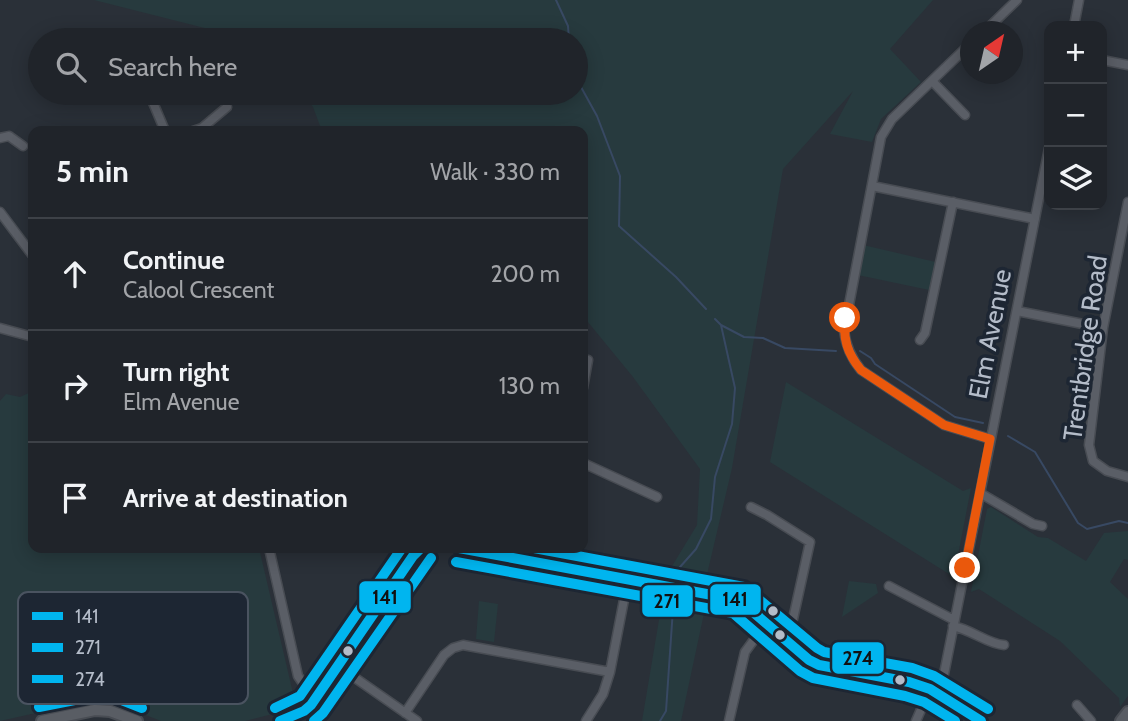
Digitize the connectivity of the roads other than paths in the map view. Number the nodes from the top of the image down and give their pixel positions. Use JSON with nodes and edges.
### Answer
{"nodes":[{"id":1,"x":1017,"y":0,"type":"edge"},
{"id":2,"x":1079,"y":0,"type":"edge"},
{"id":3,"x":995,"y":21,"type":"edge"},
{"id":4,"x":1075,"y":21,"type":"edge"},
{"id":5,"x":960,"y":54,"type":"edge"},
{"id":6,"x":1107,"y":61,"type":"edge"},
{"id":7,"x":1128,"y":65,"type":"edge"},
{"id":8,"x":932,"y":81,"type":"junction"},
{"id":9,"x":154,"y":105,"type":"edge"},
{"id":10,"x":227,"y":107,"type":"dead end"},
{"id":11,"x":965,"y":115,"type":"dead end"},
{"id":12,"x":162,"y":126,"type":"edge"},
{"id":13,"x":204,"y":126,"type":"edge"},
{"id":14,"x":0,"y":138,"type":"edge"},
{"id":15,"x":23,"y":146,"type":"dead end"},
{"id":16,"x":1044,"y":173,"type":"edge"},
{"id":17,"x":872,"y":186,"type":"junction"},
{"id":18,"x":953,"y":202,"type":"junction"},
{"id":19,"x":1128,"y":202,"type":"edge"},
{"id":20,"x":0,"y":212,"type":"edge"},
{"id":21,"x":1035,"y":219,"type":"junction"},
{"id":22,"x":28,"y":249,"type":"edge"},
{"id":23,"x":1017,"y":311,"type":"junction"},
{"id":24,"x":0,"y":328,"type":"edge"},
{"id":25,"x":1103,"y":328,"type":"junction"},
{"id":26,"x":28,"y":336,"type":"edge"},
{"id":27,"x":920,"y":340,"type":"dead end"},
{"id":28,"x":589,"y":360,"type":"dead end"},
{"id":29,"x":588,"y":365,"type":"edge"},
{"id":30,"x":990,"y":439,"type":"junction"},
{"id":31,"x":588,"y":465,"type":"edge"},
{"id":32,"x":1128,"y":477,"type":"edge"},
{"id":33,"x":980,"y":493,"type":"junction"},
{"id":34,"x":657,"y":497,"type":"dead end"},
{"id":35,"x":751,"y":507,"type":"dead end"},
{"id":36,"x":1042,"y":526,"type":"dead end"},
{"id":37,"x":270,"y":553,"type":"edge"},
{"id":38,"x":417,"y":553,"type":"edge"},
{"id":39,"x":486,"y":553,"type":"edge"},
{"id":40,"x":549,"y":553,"type":"edge"},
{"id":41,"x":546,"y":564,"type":"junction"},
{"id":42,"x":628,"y":579,"type":"junction"},
{"id":43,"x":889,"y":586,"type":"dead end"},
{"id":44,"x":767,"y":622,"type":"junction"},
{"id":45,"x":954,"y":623,"type":"junction"},
{"id":46,"x":781,"y":634,"type":"junction"},
{"id":47,"x":1004,"y":645,"type":"dead end"},
{"id":48,"x":338,"y":666,"type":"junction"},
{"id":49,"x":610,"y":671,"type":"junction"},
{"id":50,"x":935,"y":691,"type":"junction"},
{"id":51,"x":316,"y":697,"type":"junction"},
{"id":52,"x":1077,"y":705,"type":"dead end"},
{"id":53,"x":1128,"y":712,"type":"edge"},
{"id":54,"x":405,"y":713,"type":"junction"},
{"id":55,"x":307,"y":716,"type":"edge"},
{"id":56,"x":42,"y":721,"type":"edge"},
{"id":57,"x":137,"y":721,"type":"edge"},
{"id":58,"x":280,"y":721,"type":"edge"},
{"id":59,"x":417,"y":721,"type":"edge"},
{"id":60,"x":586,"y":721,"type":"edge"},
{"id":61,"x":729,"y":721,"type":"edge"},
{"id":62,"x":916,"y":721,"type":"edge"},
{"id":63,"x":981,"y":721,"type":"edge"},
{"id":64,"x":1091,"y":721,"type":"edge"},
{"id":65,"x":1121,"y":721,"type":"edge"}],
"edges":[{"from":1,"to":3,"type":"street"},
{"from":2,"to":4,"type":"street"},
{"from":5,"to":8,"type":"street"},
{"from":6,"to":7,"type":"street"},
{"from":8,"to":11,"type":"street"},
{"from":8,"to":17,"type":"street"},
{"from":9,"to":12,"type":"street"},
{"from":10,"to":13,"type":"street"},
{"from":14,"to":15,"type":"street"},
{"from":16,"to":21,"type":"street","name":"Elm Avenue"},
{"from":17,"to":18,"type":"street"},
{"from":17,"to":30,"type":"street"},
{"from":18,"to":21,"type":"street"},
{"from":18,"to":27,"type":"street"},
{"from":19,"to":25,"type":"street","name":"Trentbridge Road"},
{"from":20,"to":22,"type":"street"},
{"from":21,"to":23,"type":"street","name":"Elm Avenue"},
{"from":23,"to":25,"type":"street"},
{"from":23,"to":30,"type":"street","name":"Elm Avenue"},
{"from":24,"to":26,"type":"street"},
{"from":25,"to":32,"type":"street","name":"Trentbridge Road"},
{"from":28,"to":29,"type":"street"},
{"from":30,"to":33,"type":"street","name":"Elm Avenue"},
{"from":31,"to":34,"type":"street"},
{"from":33,"to":36,"type":"street"},
{"from":33,"to":45,"type":"street","name":"Elm Avenue"},
{"from":35,"to":46,"type":"street"},
{"from":37,"to":51,"type":"street"},
{"from":38,"to":48,"type":"street"},
{"from":39,"to":41,"type":"street"},
{"from":40,"to":41,"type":"street"},
{"from":41,"to":42,"type":"street"},
{"from":42,"to":44,"type":"street"},
{"from":42,"to":49,"type":"street"},
{"from":43,"to":45,"type":"street"},
{"from":44,"to":46,"type":"street"},
{"from":44,"to":61,"type":"street"},
{"from":45,"to":47,"type":"street"},
{"from":45,"to":50,"type":"street","name":"Elm Avenue"},
{"from":46,"to":50,"type":"street"},
{"from":48,"to":51,"type":"street"},
{"from":48,"to":54,"type":"street"},
{"from":49,"to":54,"type":"street"},
{"from":49,"to":60,"type":"street"},
{"from":50,"to":62,"type":"street","name":"Elm Avenue"},
{"from":50,"to":63,"type":"street"},
{"from":51,"to":55,"type":"street"},
{"from":52,"to":64,"type":"street"},
{"from":53,"to":65,"type":"street"},
{"from":54,"to":59,"type":"street"},
{"from":55,"to":58,"type":"street"},
{"from":56,"to":57,"type":"street"}]}
